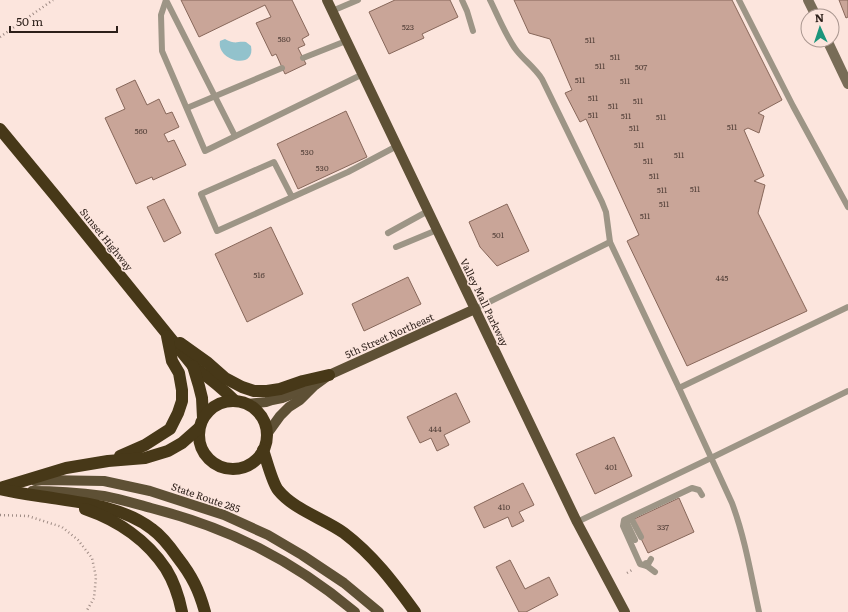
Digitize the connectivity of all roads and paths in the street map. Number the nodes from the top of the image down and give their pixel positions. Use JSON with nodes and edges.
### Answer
{"nodes":[{"id":1,"x":53,"y":0,"type":"edge"},
{"id":2,"x":166,"y":0,"type":"edge"},
{"id":3,"x":327,"y":0,"type":"edge"},
{"id":4,"x":358,"y":0,"type":"edge"},
{"id":5,"x":462,"y":0,"type":"edge"},
{"id":6,"x":490,"y":0,"type":"edge"},
{"id":7,"x":739,"y":0,"type":"edge"},
{"id":8,"x":332,"y":11,"type":"junction"},
{"id":9,"x":473,"y":31,"type":"dead end"},
{"id":10,"x":0,"y":37,"type":"edge"},
{"id":11,"x":346,"y":41,"type":"junction"},
{"id":12,"x":831,"y":48,"type":"edge"},
{"id":13,"x":303,"y":58,"type":"dead end"},
{"id":14,"x":282,"y":68,"type":"dead end"},
{"id":15,"x":362,"y":74,"type":"junction"},
{"id":16,"x":848,"y":84,"type":"edge"},
{"id":17,"x":215,"y":96,"type":"junction"},
{"id":18,"x":186,"y":108,"type":"junction"},
{"id":19,"x":0,"y":129,"type":"edge"},
{"id":20,"x":235,"y":136,"type":"junction"},
{"id":21,"x":397,"y":146,"type":"junction"},
{"id":22,"x":292,"y":198,"type":"junction"},
{"id":23,"x":848,"y":207,"type":"edge"},
{"id":24,"x":428,"y":211,"type":"junction"},
{"id":25,"x":437,"y":230,"type":"junction"},
{"id":26,"x":388,"y":233,"type":"dead end"},
{"id":27,"x":610,"y":242,"type":"junction"},
{"id":28,"x":396,"y":247,"type":"dead end"},
{"id":29,"x":848,"y":307,"type":"edge"},
{"id":30,"x":475,"y":309,"type":"junction"},
{"id":31,"x":166,"y":333,"type":"junction"},
{"id":32,"x":193,"y":366,"type":"junction"},
{"id":33,"x":329,"y":375,"type":"junction"},
{"id":34,"x":314,"y":386,"type":"junction"},
{"id":35,"x":679,"y":388,"type":"junction"},
{"id":36,"x":848,"y":391,"type":"edge"},
{"id":37,"x":235,"y":401,"type":"junction"},
{"id":38,"x":248,"y":404,"type":"junction"},
{"id":39,"x":201,"y":423,"type":"junction"},
{"id":40,"x":267,"y":434,"type":"junction"},
{"id":41,"x":264,"y":450,"type":"junction"},
{"id":42,"x":712,"y":458,"type":"junction"},
{"id":43,"x":108,"y":461,"type":"junction"},
{"id":44,"x":0,"y":489,"type":"edge"},
{"id":45,"x":702,"y":495,"type":"dead end"},
{"id":46,"x":0,"y":515,"type":"edge"},
{"id":47,"x":630,"y":518,"type":"junction"},
{"id":48,"x":577,"y":522,"type":"junction"},
{"id":49,"x":638,"y":538,"type":"dead end"},
{"id":50,"x":632,"y":570,"type":"dead end"},
{"id":51,"x":655,"y":572,"type":"dead end"},
{"id":52,"x":627,"y":573,"type":"dead end"},
{"id":53,"x":86,"y":612,"type":"edge"},
{"id":54,"x":182,"y":612,"type":"edge"},
{"id":55,"x":205,"y":612,"type":"edge"},
{"id":56,"x":355,"y":612,"type":"edge"},
{"id":57,"x":380,"y":612,"type":"edge"},
{"id":58,"x":415,"y":612,"type":"edge"},
{"id":59,"x":625,"y":612,"type":"edge"},
{"id":60,"x":759,"y":612,"type":"edge"}],
"edges":[{"from":1,"to":10,"type":"path"},
{"from":2,"to":17,"type":"lane"},
{"from":2,"to":18,"type":"lane"},
{"from":3,"to":8,"type":"main road","name":"Valley Mall Parkway"},
{"from":4,"to":8,"type":"lane"},
{"from":5,"to":9,"type":"lane"},
{"from":6,"to":27,"type":"lane"},
{"from":7,"to":23,"type":"lane"},
{"from":8,"to":11,"type":"main road","name":"Valley Mall Parkway"},
{"from":11,"to":13,"type":"lane"},
{"from":11,"to":15,"type":"main road","name":"Valley Mall Parkway"},
{"from":12,"to":16,"type":"street"},
{"from":14,"to":17,"type":"lane"},
{"from":15,"to":20,"type":"lane"},
{"from":15,"to":21,"type":"main road","name":"Valley Mall Parkway"},
{"from":17,"to":18,"type":"lane"},
{"from":17,"to":20,"type":"lane"},
{"from":18,"to":20,"type":"lane"},
{"from":19,"to":31,"type":"highway","name":"Sunset Highway"},
{"from":21,"to":22,"type":"lane"},
{"from":21,"to":24,"type":"main road","name":"Valley Mall Parkway"},
{"from":22,"to":22,"type":"lane"},
{"from":24,"to":25,"type":"main road","name":"Valley Mall Parkway"},
{"from":24,"to":26,"type":"lane"},
{"from":25,"to":28,"type":"lane"},
{"from":25,"to":30,"type":"main road","name":"Valley Mall Parkway"},
{"from":27,"to":30,"type":"lane"},
{"from":27,"to":35,"type":"lane"},
{"from":29,"to":35,"type":"lane"},
{"from":30,"to":33,"type":"main road","name":"5th Street Northeast"},
{"from":30,"to":48,"type":"main road","name":"Valley Mall Parkway"},
{"from":31,"to":32,"type":"highway","name":"Sunset Highway"},
{"from":31,"to":33,"type":"highway"},
{"from":31,"to":43,"type":"highway"},
{"from":32,"to":37,"type":"highway","name":"Sunset Highway"},
{"from":32,"to":39,"type":"highway","name":"Sunset Highway"},
{"from":33,"to":34,"type":"main road","name":"5th Street Northeast"},
{"from":34,"to":38,"type":"main road","name":"5th Street Northeast"},
{"from":34,"to":40,"type":"main road","name":"5th Street Northeast"},
{"from":35,"to":42,"type":"lane"},
{"from":36,"to":42,"type":"lane"},
{"from":37,"to":38,"type":"highway"},
{"from":37,"to":39,"type":"highway"},
{"from":38,"to":40,"type":"highway"},
{"from":39,"to":41,"type":"highway"},
{"from":39,"to":43,"type":"highway"},
{"from":40,"to":41,"type":"highway"},
{"from":41,"to":58,"type":"highway"},
{"from":42,"to":48,"type":"lane"},
{"from":42,"to":60,"type":"lane"},
{"from":43,"to":44,"type":"highway"},
{"from":44,"to":54,"type":"highway"},
{"from":44,"to":55,"type":"highway"},
{"from":44,"to":56,"type":"main road"},
{"from":44,"to":57,"type":"main road","name":"State Route 285"},
{"from":45,"to":47,"type":"lane"},
{"from":46,"to":53,"type":"path"},
{"from":47,"to":49,"type":"lane"},
{"from":47,"to":51,"type":"lane"},
{"from":48,"to":59,"type":"main road","name":"Valley Mall Parkway"},
{"from":50,"to":52,"type":"path"}]}
